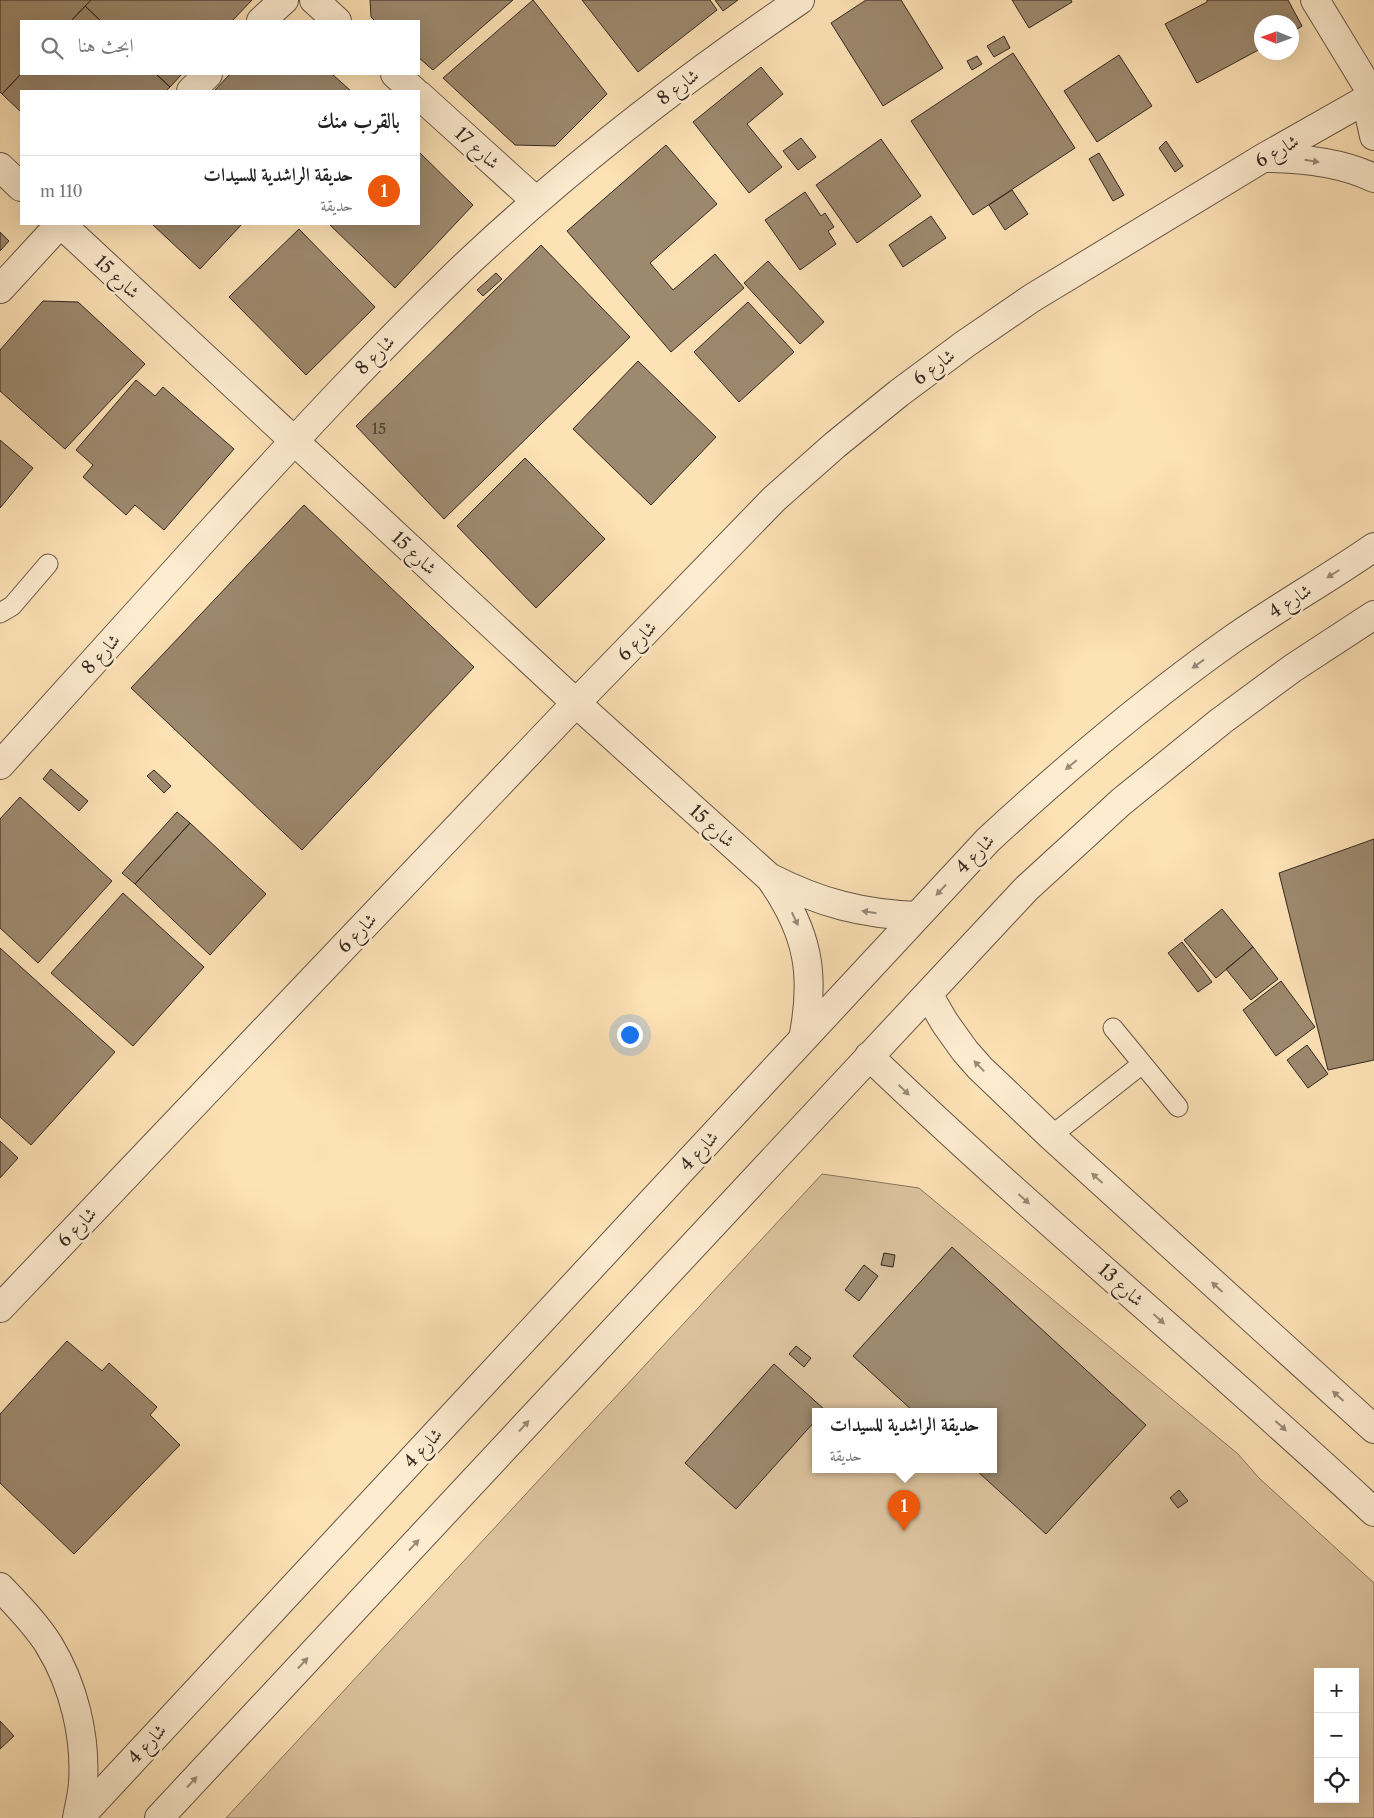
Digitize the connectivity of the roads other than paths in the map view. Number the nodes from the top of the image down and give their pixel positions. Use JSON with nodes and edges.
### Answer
{"nodes":[{"id":1,"x":284,"y":0,"type":"edge"},
{"id":2,"x":314,"y":0,"type":"edge"},
{"id":3,"x":800,"y":0,"type":"edge"},
{"id":4,"x":1315,"y":0,"type":"edge"},
{"id":5,"x":262,"y":20,"type":"edge"},
{"id":6,"x":336,"y":20,"type":"edge"},
{"id":7,"x":207,"y":75,"type":"edge"},
{"id":8,"x":396,"y":75,"type":"edge"},
{"id":9,"x":192,"y":90,"type":"edge"},
{"id":10,"x":413,"y":90,"type":"edge"},
{"id":11,"x":420,"y":96,"type":"edge"},
{"id":12,"x":1374,"y":96,"type":"edge"},
{"id":13,"x":1374,"y":136,"type":"edge"},
{"id":14,"x":1263,"y":158,"type":"junction"},
{"id":15,"x":0,"y":167,"type":"edge"},
{"id":16,"x":1374,"y":178,"type":"edge"},
{"id":17,"x":20,"y":186,"type":"edge"},
{"id":18,"x":536,"y":201,"type":"junction"},
{"id":19,"x":59,"y":225,"type":"edge"},
{"id":20,"x":61,"y":225,"type":"edge"},
{"id":21,"x":0,"y":289,"type":"edge"},
{"id":22,"x":294,"y":441,"type":"junction"},
{"id":23,"x":1374,"y":547,"type":"edge"},
{"id":24,"x":48,"y":564,"type":"dead end"},
{"id":25,"x":0,"y":613,"type":"edge"},
{"id":26,"x":1374,"y":615,"type":"edge"},
{"id":27,"x":576,"y":703,"type":"junction"},
{"id":28,"x":0,"y":765,"type":"edge"},
{"id":29,"x":770,"y":878,"type":"junction"},
{"id":30,"x":917,"y":916,"type":"junction"},
{"id":31,"x":928,"y":994,"type":"junction"},
{"id":32,"x":1113,"y":1028,"type":"dead end"},
{"id":33,"x":803,"y":1039,"type":"junction"},
{"id":34,"x":869,"y":1056,"type":"junction"},
{"id":35,"x":1142,"y":1064,"type":"junction"},
{"id":36,"x":1178,"y":1107,"type":"dead end"},
{"id":37,"x":1051,"y":1136,"type":"junction"},
{"id":38,"x":0,"y":1308,"type":"edge"},
{"id":39,"x":1374,"y":1429,"type":"edge"},
{"id":40,"x":1374,"y":1512,"type":"edge"},
{"id":41,"x":0,"y":1587,"type":"edge"},
{"id":42,"x":78,"y":1818,"type":"edge"},
{"id":43,"x":159,"y":1818,"type":"edge"}],
"edges":[{"from":1,"to":5,"type":"street"},
{"from":2,"to":6,"type":"street"},
{"from":3,"to":18,"type":"street","name":"شارع 8"},
{"from":4,"to":12,"type":"street"},
{"from":7,"to":9,"type":"street"},
{"from":8,"to":10,"type":"street"},
{"from":11,"to":18,"type":"street","name":"شارع 17"},
{"from":12,"to":13,"type":"street"},
{"from":12,"to":14,"type":"street","name":"شارع 6"},
{"from":14,"to":16,"type":"street","one_way":true},
{"from":14,"to":27,"type":"street","name":"شارع 6"},
{"from":15,"to":17,"type":"street"},
{"from":18,"to":22,"type":"street","name":"شارع 8"},
{"from":19,"to":21,"type":"street"},
{"from":20,"to":22,"type":"street","name":"شارع 15"},
{"from":22,"to":27,"type":"street","name":"شارع 15"},
{"from":22,"to":28,"type":"street","name":"شارع 8"},
{"from":23,"to":30,"type":"street","name":"شارع 4","one_way":true},
{"from":24,"to":25,"type":"lane"},
{"from":26,"to":31,"type":"street"},
{"from":27,"to":29,"type":"street","name":"شارع 15"},
{"from":27,"to":38,"type":"street","name":"شارع 6"},
{"from":30,"to":29,"type":"street","name":"شارع 15","one_way":true},
{"from":29,"to":33,"type":"street","name":"شارع 15","one_way":true},
{"from":30,"to":33,"type":"street","name":"شارع 4"},
{"from":31,"to":34,"type":"street"},
{"from":37,"to":31,"type":"street","one_way":true},
{"from":32,"to":35,"type":"lane"},
{"from":33,"to":42,"type":"street","name":"شارع 4"},
{"from":34,"to":40,"type":"street","name":"شارع 13","one_way":true},
{"from":43,"to":34,"type":"street","one_way":true},
{"from":35,"to":36,"type":"lane"},
{"from":35,"to":37,"type":"lane"},
{"from":39,"to":37,"type":"street","one_way":true},
{"from":41,"to":42,"type":"street"}]}
